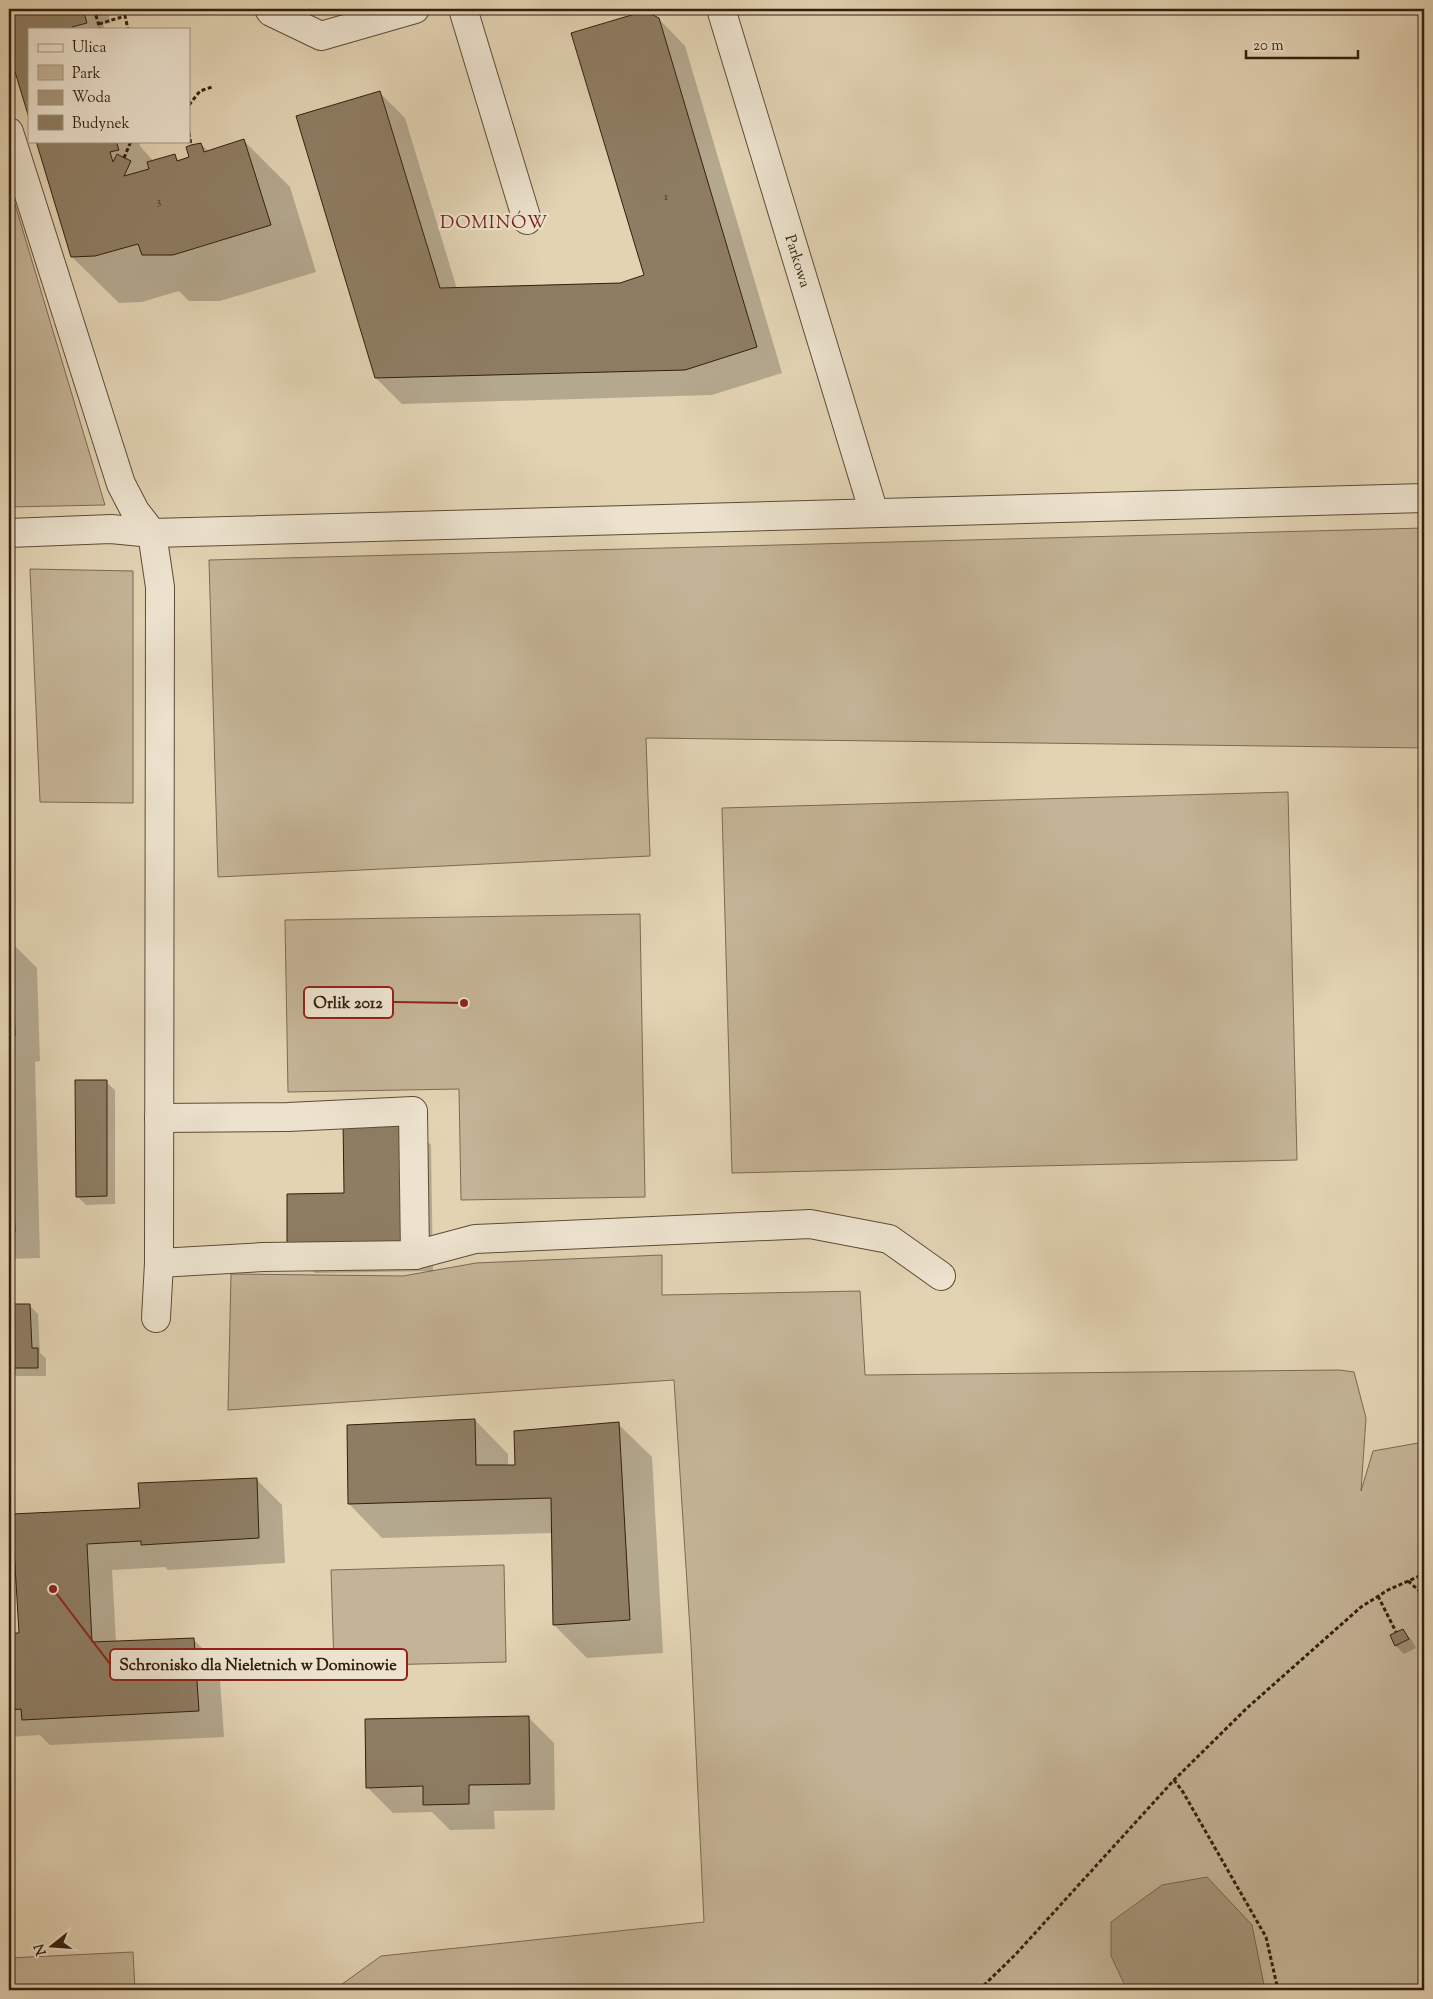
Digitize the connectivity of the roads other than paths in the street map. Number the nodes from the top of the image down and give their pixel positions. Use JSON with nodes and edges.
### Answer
{"nodes":[{"id":1,"x":269,"y":9,"type":"edge"},
{"id":2,"x":415,"y":9,"type":"edge"},
{"id":3,"x":463,"y":9,"type":"edge"},
{"id":4,"x":721,"y":9,"type":"edge"},
{"id":5,"x":9,"y":132,"type":"edge"},
{"id":6,"x":527,"y":220,"type":"dead end"},
{"id":7,"x":1424,"y":498,"type":"edge"},
{"id":8,"x":874,"y":513,"type":"junction"},
{"id":9,"x":9,"y":533,"type":"edge"},
{"id":10,"x":152,"y":533,"type":"junction"},
{"id":11,"x":159,"y":1118,"type":"junction"},
{"id":12,"x":415,"y":1255,"type":"junction"},
{"id":13,"x":159,"y":1263,"type":"junction"},
{"id":14,"x":941,"y":1276,"type":"dead end"},
{"id":15,"x":156,"y":1318,"type":"dead end"}],
"edges":[{"from":1,"to":2,"type":"street"},
{"from":3,"to":6,"type":"street"},
{"from":4,"to":8,"type":"street","name":"Parkowa"},
{"from":5,"to":10,"type":"street"},
{"from":7,"to":8,"type":"street"},
{"from":8,"to":10,"type":"street"},
{"from":9,"to":10,"type":"street"},
{"from":10,"to":11,"type":"street"},
{"from":11,"to":12,"type":"street"},
{"from":11,"to":13,"type":"street"},
{"from":12,"to":13,"type":"street"},
{"from":12,"to":14,"type":"street"},
{"from":13,"to":15,"type":"street"}]}
